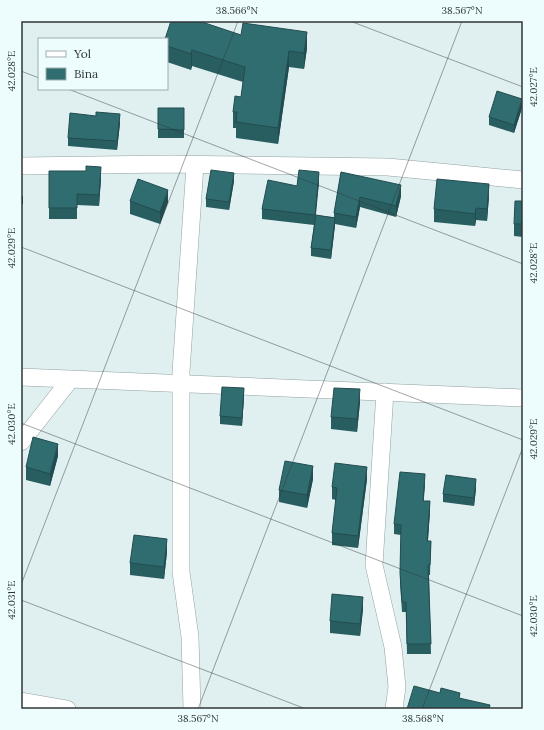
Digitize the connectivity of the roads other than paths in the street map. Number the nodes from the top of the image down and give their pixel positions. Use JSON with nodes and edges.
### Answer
{"nodes":[{"id":1,"x":195,"y":164,"type":"junction"},
{"id":2,"x":21,"y":166,"type":"edge"},
{"id":3,"x":523,"y":180,"type":"edge"},
{"id":4,"x":21,"y":377,"type":"edge"},
{"id":5,"x":70,"y":380,"type":"junction"},
{"id":6,"x":180,"y":383,"type":"junction"},
{"id":7,"x":385,"y":392,"type":"junction"},
{"id":8,"x":523,"y":398,"type":"edge"},
{"id":9,"x":21,"y":442,"type":"edge"},
{"id":10,"x":21,"y":701,"type":"edge"},
{"id":11,"x":67,"y":709,"type":"edge"},
{"id":12,"x":192,"y":709,"type":"edge"},
{"id":13,"x":394,"y":709,"type":"edge"}],
"edges":[{"from":1,"to":2,"type":"street"},
{"from":1,"to":3,"type":"street"},
{"from":1,"to":6,"type":"street"},
{"from":4,"to":5,"type":"street"},
{"from":5,"to":6,"type":"street"},
{"from":5,"to":9,"type":"street"},
{"from":6,"to":7,"type":"street"},
{"from":6,"to":12,"type":"street"},
{"from":7,"to":8,"type":"street"},
{"from":7,"to":13,"type":"street"},
{"from":10,"to":11,"type":"street"}]}
